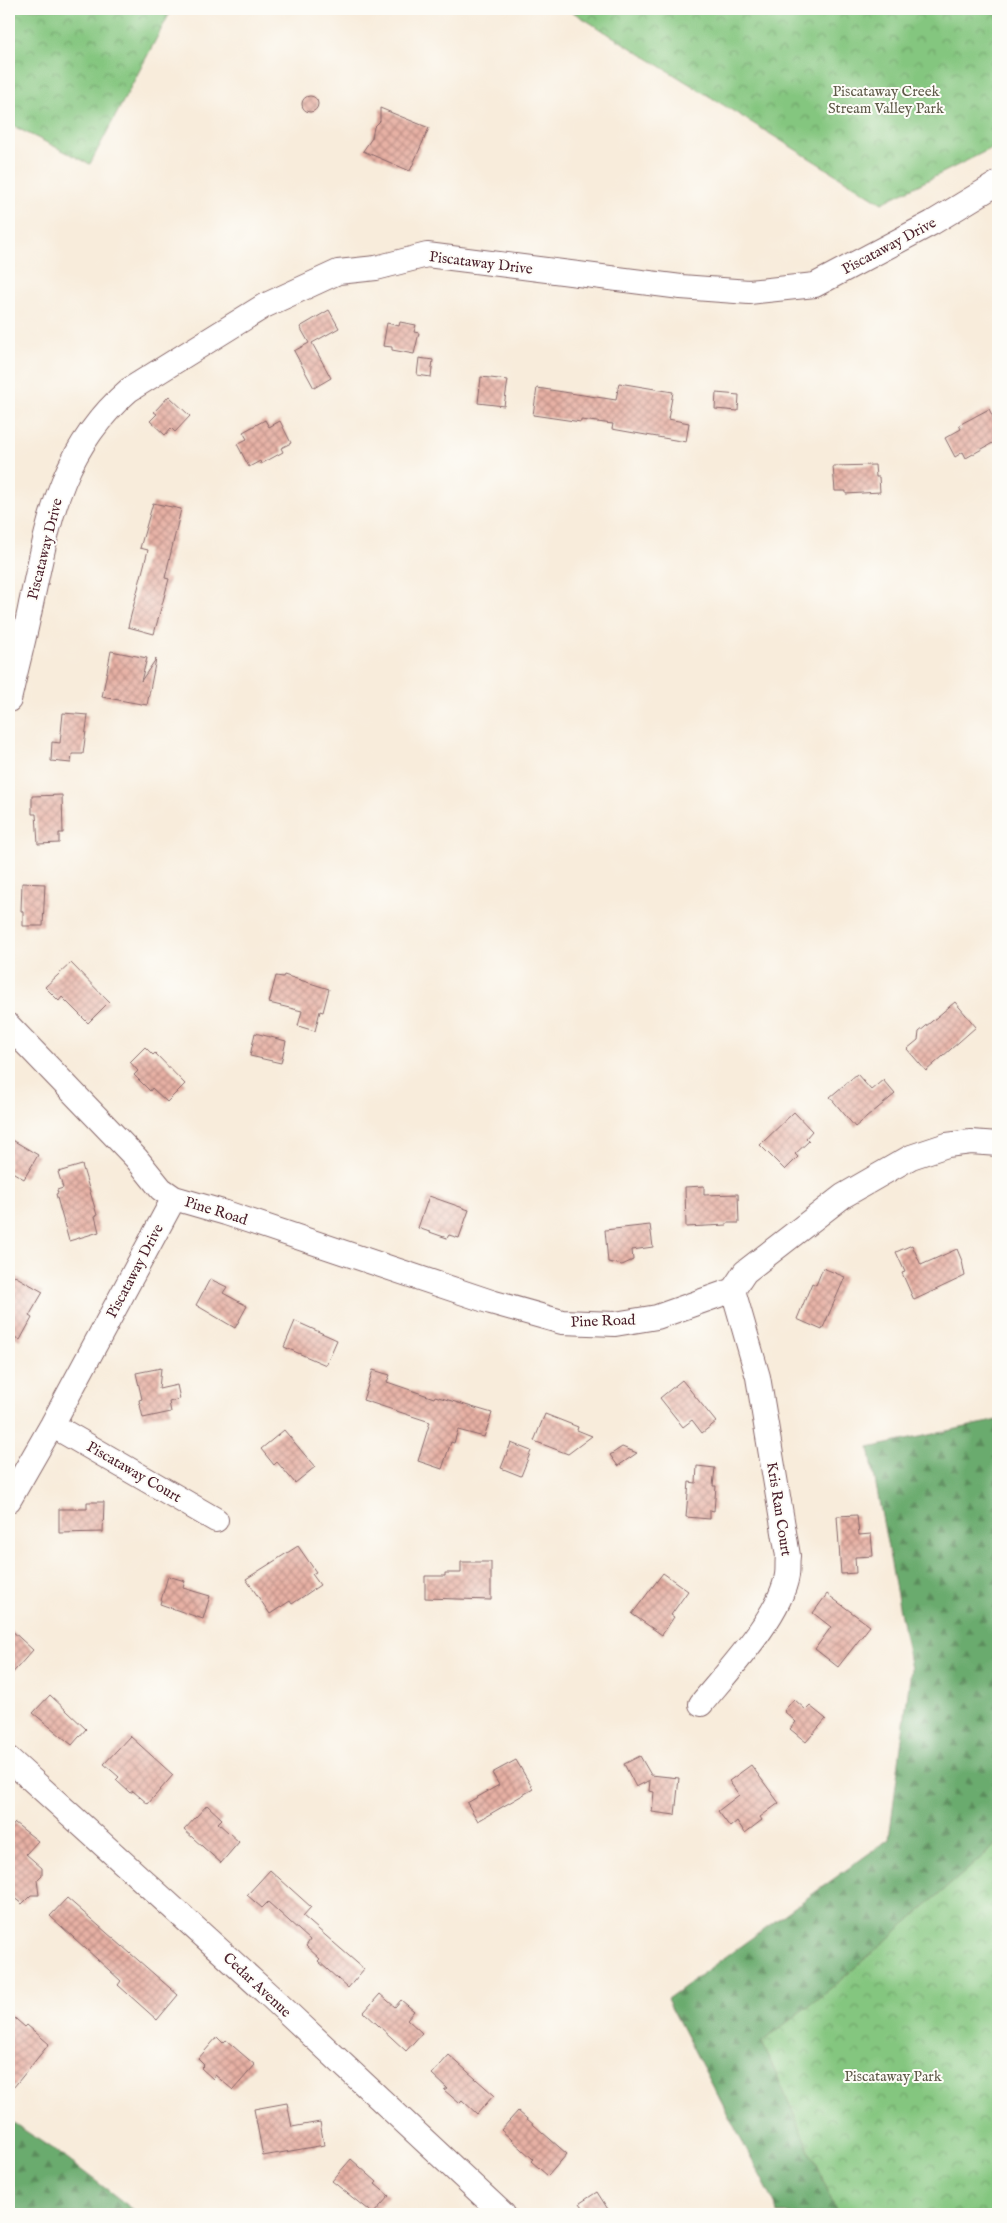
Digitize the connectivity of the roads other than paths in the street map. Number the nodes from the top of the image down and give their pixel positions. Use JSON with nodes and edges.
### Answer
{"nodes":[{"id":1,"x":998,"y":183,"type":"edge"},
{"id":2,"x":9,"y":700,"type":"edge"},
{"id":3,"x":9,"y":1026,"type":"edge"},
{"id":4,"x":998,"y":1144,"type":"edge"},
{"id":5,"x":174,"y":1198,"type":"junction"},
{"id":6,"x":733,"y":1290,"type":"junction"},
{"id":7,"x":52,"y":1425,"type":"junction"},
{"id":8,"x":9,"y":1500,"type":"edge"},
{"id":9,"x":216,"y":1520,"type":"dead end"},
{"id":10,"x":701,"y":1704,"type":"dead end"},
{"id":11,"x":9,"y":1759,"type":"edge"},
{"id":12,"x":502,"y":2214,"type":"edge"}],
"edges":[{"from":1,"to":2,"type":"street","name":"Piscataway Drive"},
{"from":3,"to":5,"type":"street"},
{"from":4,"to":6,"type":"street"},
{"from":5,"to":6,"type":"street","name":"Pine Road"},
{"from":5,"to":7,"type":"street","name":"Piscataway Drive"},
{"from":6,"to":10,"type":"street","name":"Kris Ran Court"},
{"from":7,"to":8,"type":"street","name":"Piscataway Drive"},
{"from":7,"to":9,"type":"street","name":"Piscataway Court"},
{"from":11,"to":12,"type":"street","name":"Cedar Avenue"}]}
